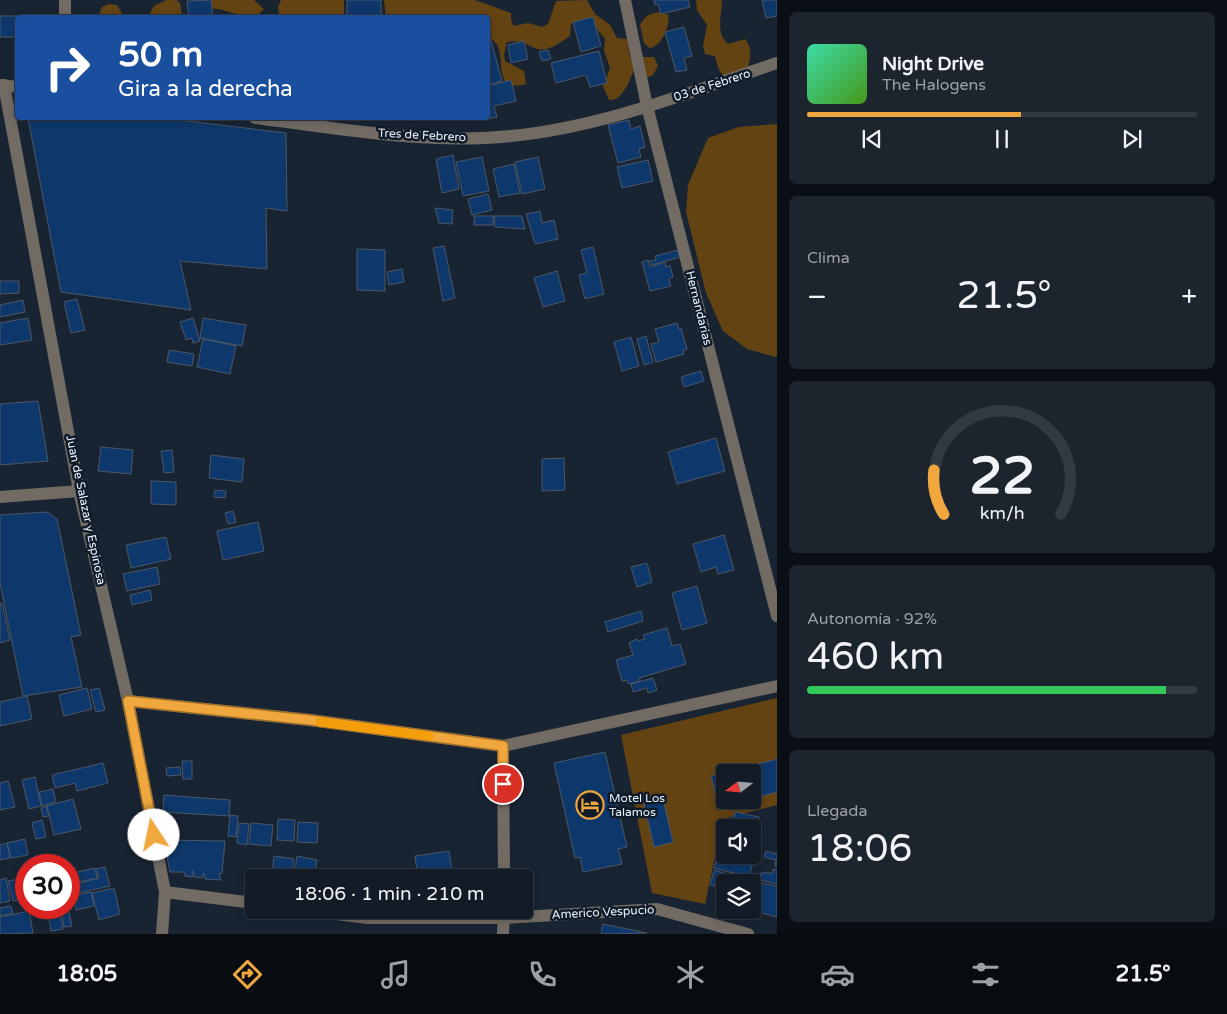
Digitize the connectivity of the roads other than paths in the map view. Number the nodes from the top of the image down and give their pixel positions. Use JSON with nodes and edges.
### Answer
{"nodes":[{"id":1,"x":65,"y":0,"type":"edge"},
{"id":2,"x":625,"y":0,"type":"edge"},
{"id":3,"x":65,"y":15,"type":"edge"},
{"id":4,"x":777,"y":64,"type":"edge"},
{"id":5,"x":2,"y":85,"type":"edge"},
{"id":6,"x":15,"y":87,"type":"edge"},
{"id":7,"x":647,"y":106,"type":"junction"},
{"id":8,"x":271,"y":120,"type":"edge"},
{"id":9,"x":79,"y":491,"type":"junction"},
{"id":10,"x":0,"y":497,"type":"edge"},
{"id":11,"x":777,"y":616,"type":"edge"},
{"id":12,"x":777,"y":686,"type":"edge"},
{"id":13,"x":128,"y":701,"type":"junction"},
{"id":14,"x":503,"y":746,"type":"junction"},
{"id":15,"x":504,"y":869,"type":"edge"},
{"id":16,"x":165,"y":892,"type":"junction"},
{"id":17,"x":245,"y":902,"type":"edge"},
{"id":18,"x":533,"y":913,"type":"edge"},
{"id":19,"x":504,"y":919,"type":"edge"},
{"id":20,"x":162,"y":934,"type":"edge"},
{"id":21,"x":503,"y":934,"type":"edge"},
{"id":22,"x":748,"y":934,"type":"edge"}],
"edges":[{"from":1,"to":3,"type":"street"},
{"from":2,"to":7,"type":"street","name":"Hernandarias"},
{"from":4,"to":7,"type":"street","name":"03 de Febrero"},
{"from":5,"to":6,"type":"street"},
{"from":5,"to":9,"type":"street","name":"Juan de Salazar y Espinosa"},
{"from":7,"to":8,"type":"street","name":"Tres de Febrero"},
{"from":7,"to":11,"type":"street","name":"Hernandarias"},
{"from":9,"to":10,"type":"street"},
{"from":9,"to":13,"type":"street","name":"Juan de Salazar y Espinosa"},
{"from":12,"to":14,"type":"street"},
{"from":13,"to":14,"type":"street"},
{"from":13,"to":16,"type":"street","name":"Juan de Salazar y Espinosa"},
{"from":14,"to":15,"type":"street"},
{"from":16,"to":17,"type":"street"},
{"from":16,"to":20,"type":"street","name":"Juan de Salazar y Espinosa"},
{"from":18,"to":22,"type":"street","name":"Americo Vespucio"},
{"from":19,"to":21,"type":"street"}]}
